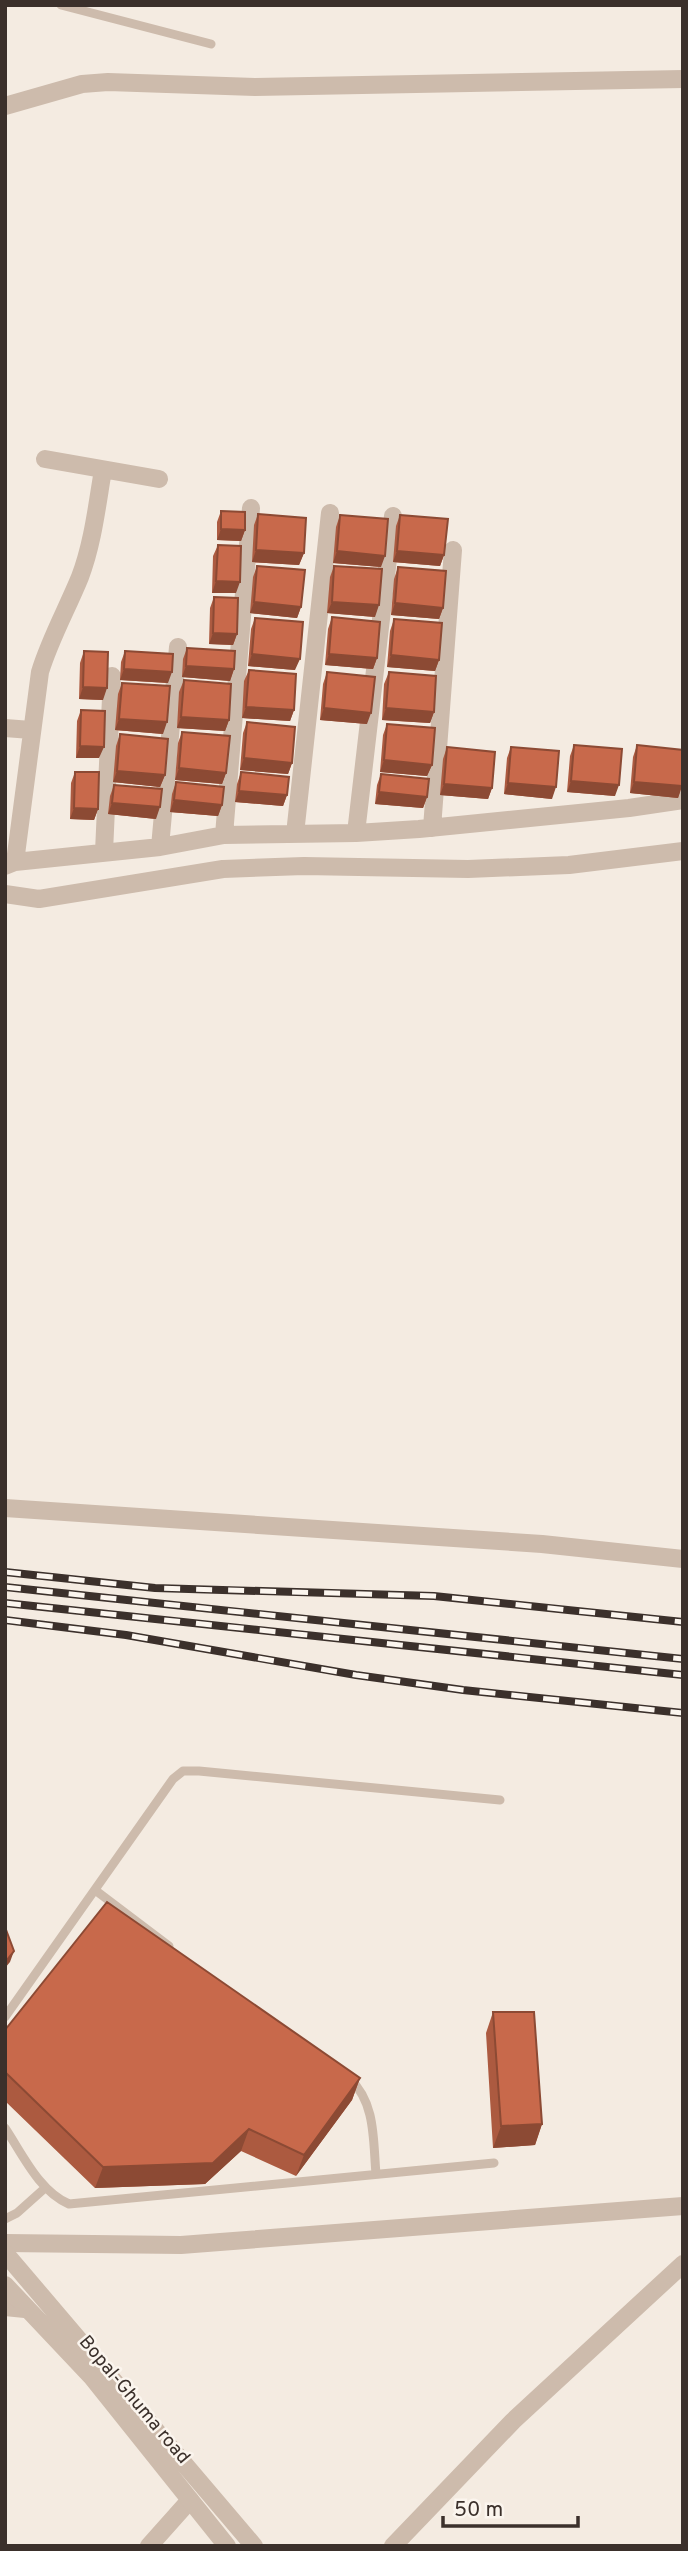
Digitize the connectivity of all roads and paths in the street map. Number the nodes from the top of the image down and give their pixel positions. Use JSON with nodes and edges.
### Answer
{"nodes":[{"id":1,"x":61,"y":5,"type":"edge"},
{"id":2,"x":211,"y":44,"type":"dead end"},
{"id":3,"x":683,"y":79,"type":"edge"},
{"id":4,"x":5,"y":106,"type":"edge"},
{"id":5,"x":45,"y":459,"type":"dead end"},
{"id":6,"x":103,"y":470,"type":"junction"},
{"id":7,"x":159,"y":479,"type":"dead end"},
{"id":8,"x":251,"y":508,"type":"dead end"},
{"id":9,"x":330,"y":513,"type":"dead end"},
{"id":10,"x":393,"y":516,"type":"dead end"},
{"id":11,"x":453,"y":551,"type":"dead end"},
{"id":12,"x":178,"y":646,"type":"dead end"},
{"id":13,"x":112,"y":676,"type":"dead end"},
{"id":14,"x":5,"y":728,"type":"edge"},
{"id":15,"x":31,"y":730,"type":"junction"},
{"id":16,"x":683,"y":800,"type":"edge"},
{"id":17,"x":432,"y":828,"type":"junction"},
{"id":18,"x":356,"y":833,"type":"junction"},
{"id":19,"x":295,"y":834,"type":"junction"},
{"id":20,"x":224,"y":835,"type":"junction"},
{"id":21,"x":160,"y":847,"type":"junction"},
{"id":22,"x":683,"y":850,"type":"edge"},
{"id":23,"x":104,"y":852,"type":"junction"},
{"id":24,"x":10,"y":864,"type":"edge"},
{"id":25,"x":5,"y":894,"type":"edge"},
{"id":26,"x":5,"y":1508,"type":"edge"},
{"id":27,"x":683,"y":1559,"type":"edge"},
{"id":28,"x":500,"y":1800,"type":"dead end"},
{"id":29,"x":95,"y":1891,"type":"junction"},
{"id":30,"x":181,"y":1955,"type":"edge"},
{"id":31,"x":5,"y":2017,"type":"edge"},
{"id":32,"x":342,"y":2073,"type":"edge"},
{"id":33,"x":5,"y":2128,"type":"edge"},
{"id":34,"x":494,"y":2163,"type":"dead end"},
{"id":35,"x":376,"y":2174,"type":"junction"},
{"id":36,"x":45,"y":2188,"type":"junction"},
{"id":37,"x":683,"y":2206,"type":"edge"},
{"id":38,"x":5,"y":2219,"type":"edge"},
{"id":39,"x":5,"y":2243,"type":"edge"},
{"id":40,"x":5,"y":2253,"type":"edge"},
{"id":41,"x":683,"y":2264,"type":"edge"},
{"id":42,"x":5,"y":2285,"type":"edge"},
{"id":43,"x":5,"y":2307,"type":"edge"},
{"id":44,"x":25,"y":2309,"type":"junction"},
{"id":45,"x":190,"y":2500,"type":"junction"},
{"id":46,"x":149,"y":2546,"type":"edge"},
{"id":47,"x":227,"y":2546,"type":"edge"},
{"id":48,"x":254,"y":2546,"type":"edge"},
{"id":49,"x":393,"y":2546,"type":"edge"}],
"edges":[{"from":1,"to":2,"type":"lane"},
{"from":3,"to":4,"type":"street"},
{"from":5,"to":6,"type":"street"},
{"from":6,"to":7,"type":"street"},
{"from":6,"to":15,"type":"street"},
{"from":8,"to":20,"type":"street"},
{"from":9,"to":19,"type":"street"},
{"from":10,"to":18,"type":"street"},
{"from":11,"to":17,"type":"street"},
{"from":12,"to":21,"type":"street"},
{"from":13,"to":23,"type":"street"},
{"from":14,"to":15,"type":"street"},
{"from":15,"to":24,"type":"street"},
{"from":16,"to":17,"type":"street"},
{"from":17,"to":18,"type":"street"},
{"from":18,"to":19,"type":"street"},
{"from":19,"to":20,"type":"street"},
{"from":20,"to":21,"type":"street"},
{"from":21,"to":23,"type":"street"},
{"from":22,"to":25,"type":"street"},
{"from":23,"to":24,"type":"street"},
{"from":26,"to":27,"type":"street"},
{"from":28,"to":29,"type":"lane"},
{"from":29,"to":30,"type":"lane"},
{"from":29,"to":31,"type":"lane"},
{"from":32,"to":35,"type":"lane"},
{"from":33,"to":36,"type":"lane"},
{"from":34,"to":35,"type":"lane"},
{"from":35,"to":36,"type":"lane"},
{"from":36,"to":38,"type":"lane"},
{"from":37,"to":39,"type":"street"},
{"from":40,"to":48,"type":"street"},
{"from":41,"to":49,"type":"street"},
{"from":42,"to":44,"type":"street","name":"Bopal-Ghuma road"},
{"from":43,"to":44,"type":"street"},
{"from":44,"to":45,"type":"street","name":"Bopal-Ghuma road"},
{"from":45,"to":46,"type":"street"},
{"from":45,"to":47,"type":"street","name":"Bopal-Ghuma road"}]}
